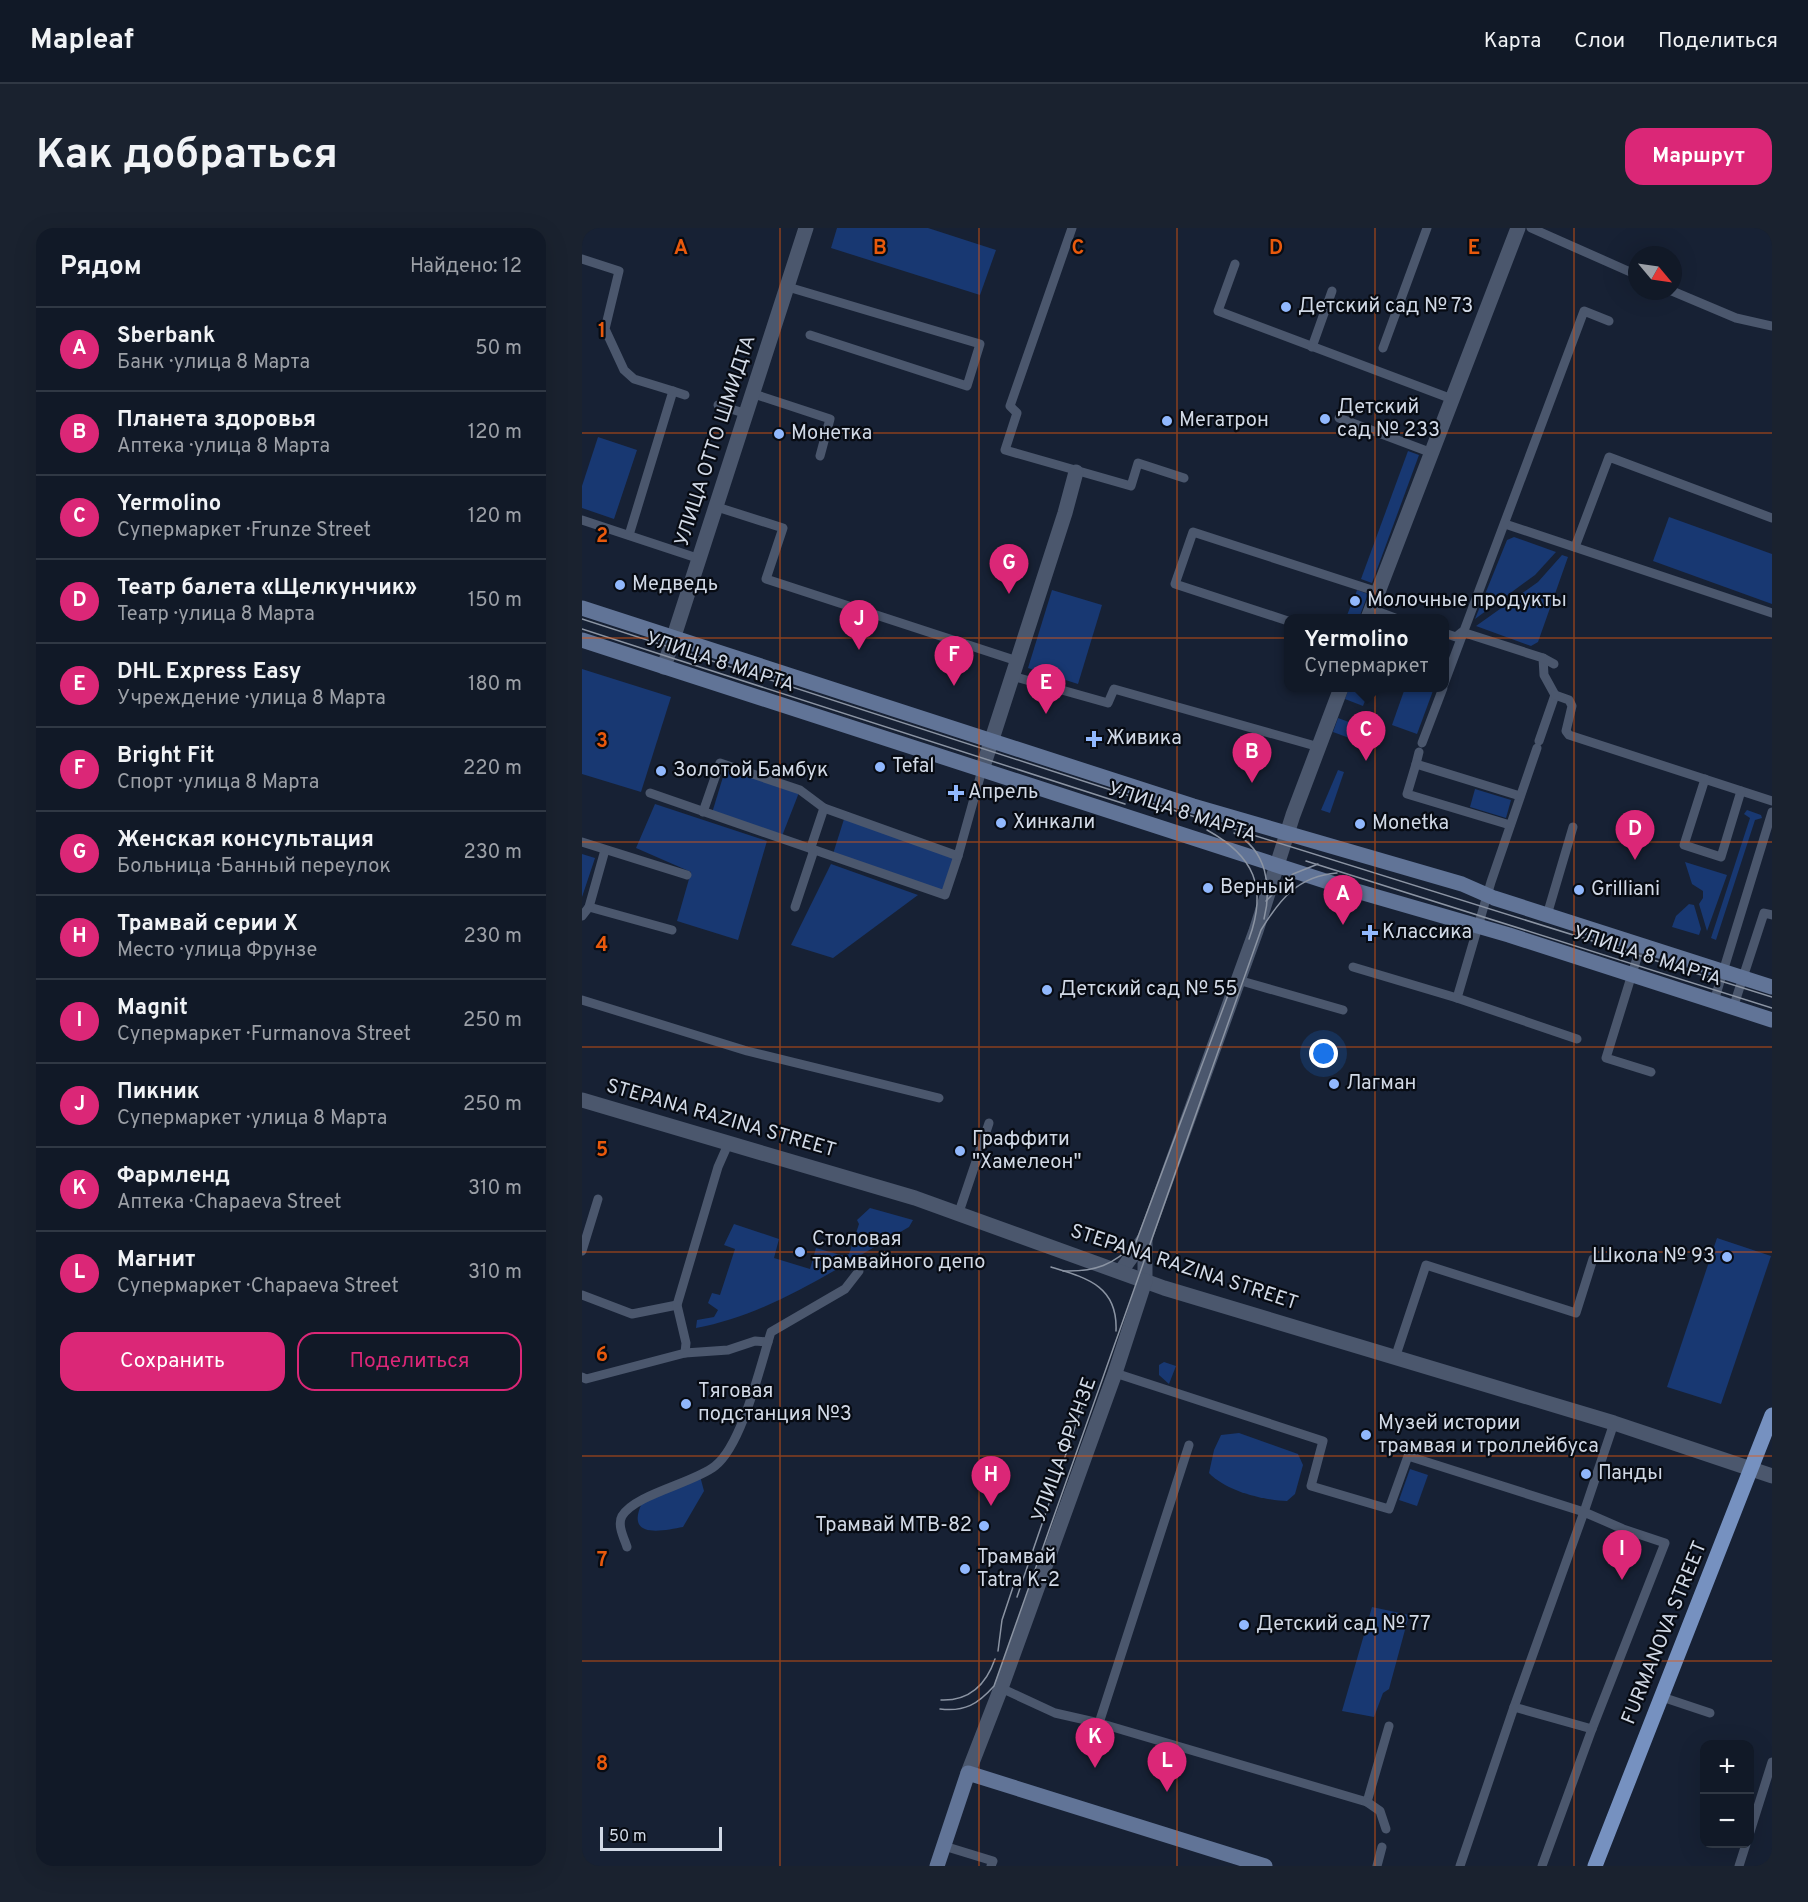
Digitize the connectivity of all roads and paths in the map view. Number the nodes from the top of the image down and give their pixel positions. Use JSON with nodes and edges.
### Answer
{"nodes":[{"id":1,"x":806,"y":228,"type":"edge"},
{"id":2,"x":1072,"y":228,"type":"edge"},
{"id":3,"x":1427,"y":228,"type":"edge"},
{"id":4,"x":1518,"y":228,"type":"edge"},
{"id":5,"x":1531,"y":228,"type":"edge"},
{"id":6,"x":582,"y":259,"type":"edge"},
{"id":7,"x":1235,"y":264,"type":"dead end"},
{"id":8,"x":1628,"y":271,"type":"edge"},
{"id":9,"x":788,"y":287,"type":"junction"},
{"id":10,"x":1332,"y":291,"type":"dead end"},
{"id":11,"x":1682,"y":295,"type":"edge"},
{"id":12,"x":1609,"y":321,"type":"dead end"},
{"id":13,"x":1772,"y":326,"type":"edge"},
{"id":14,"x":810,"y":335,"type":"dead end"},
{"id":15,"x":1312,"y":347,"type":"junction"},
{"id":16,"x":1383,"y":348,"type":"dead end"},
{"id":17,"x":672,"y":391,"type":"junction"},
{"id":18,"x":754,"y":394,"type":"junction"},
{"id":19,"x":685,"y":395,"type":"dead end"},
{"id":20,"x":1452,"y":399,"type":"junction"},
{"id":21,"x":718,"y":405,"type":"dead end"},
{"id":22,"x":747,"y":414,"type":"junction"},
{"id":23,"x":1339,"y":418,"type":"dead end"},
{"id":24,"x":1432,"y":453,"type":"junction"},
{"id":25,"x":820,"y":456,"type":"dead end"},
{"id":26,"x":1076,"y":472,"type":"junction"},
{"id":27,"x":1185,"y":478,"type":"dead end"},
{"id":28,"x":717,"y":507,"type":"junction"},
{"id":29,"x":1772,"y":518,"type":"edge"},
{"id":30,"x":582,"y":520,"type":"edge"},
{"id":31,"x":1505,"y":524,"type":"junction"},
{"id":32,"x":628,"y":535,"type":"junction"},
{"id":33,"x":1575,"y":547,"type":"junction"},
{"id":34,"x":700,"y":559,"type":"junction"},
{"id":35,"x":1378,"y":592,"type":"junction"},
{"id":36,"x":582,"y":608,"type":"edge"},
{"id":37,"x":1772,"y":613,"type":"edge"},
{"id":38,"x":1369,"y":614,"type":"edge"},
{"id":39,"x":1284,"y":620,"type":"edge"},
{"id":40,"x":1462,"y":632,"type":"junction"},
{"id":41,"x":1449,"y":635,"type":"edge"},
{"id":42,"x":673,"y":638,"type":"junction"},
{"id":43,"x":582,"y":640,"type":"edge"},
{"id":44,"x":1543,"y":658,"type":"junction"},
{"id":45,"x":1554,"y":664,"type":"dead end"},
{"id":46,"x":664,"y":667,"type":"junction"},
{"id":47,"x":1015,"y":668,"type":"junction"},
{"id":48,"x":1449,"y":669,"type":"edge"},
{"id":49,"x":1339,"y":692,"type":"edge"},
{"id":50,"x":1441,"y":692,"type":"edge"},
{"id":51,"x":1555,"y":695,"type":"junction"},
{"id":52,"x":991,"y":741,"type":"junction"},
{"id":53,"x":1319,"y":747,"type":"junction"},
{"id":54,"x":1416,"y":764,"type":"junction"},
{"id":55,"x":982,"y":770,"type":"junction"},
{"id":56,"x":1705,"y":779,"type":"junction"},
{"id":57,"x":1742,"y":791,"type":"junction"},
{"id":58,"x":650,"y":793,"type":"dead end"},
{"id":59,"x":1520,"y":796,"type":"junction"},
{"id":60,"x":1772,"y":801,"type":"edge"},
{"id":61,"x":824,"y":808,"type":"junction"},
{"id":62,"x":703,"y":812,"type":"junction"},
{"id":63,"x":1772,"y":813,"type":"edge"},
{"id":64,"x":1510,"y":825,"type":"junction"},
{"id":65,"x":1573,"y":827,"type":"dead end"},
{"id":66,"x":1287,"y":834,"type":"junction"},
{"id":67,"x":582,"y":842,"type":"edge"},
{"id":68,"x":811,"y":847,"type":"junction"},
{"id":69,"x":605,"y":850,"type":"junction"},
{"id":70,"x":958,"y":856,"type":"junction"},
{"id":71,"x":1277,"y":866,"type":"junction"},
{"id":72,"x":687,"y":875,"type":"dead end"},
{"id":73,"x":1487,"y":896,"type":"junction"},
{"id":74,"x":589,"y":907,"type":"junction"},
{"id":75,"x":795,"y":907,"type":"dead end"},
{"id":76,"x":1547,"y":915,"type":"junction"},
{"id":77,"x":1772,"y":915,"type":"edge"},
{"id":78,"x":582,"y":916,"type":"edge"},
{"id":79,"x":1479,"y":926,"type":"junction"},
{"id":80,"x":672,"y":930,"type":"dead end"},
{"id":81,"x":1641,"y":945,"type":"junction"},
{"id":82,"x":1353,"y":966,"type":"dead end"},
{"id":83,"x":1723,"y":972,"type":"junction"},
{"id":84,"x":1632,"y":975,"type":"junction"},
{"id":85,"x":1742,"y":978,"type":"junction"},
{"id":86,"x":1238,"y":980,"type":"junction"},
{"id":87,"x":1772,"y":987,"type":"edge"},
{"id":88,"x":1457,"y":998,"type":"junction"},
{"id":89,"x":582,"y":1000,"type":"edge"},
{"id":90,"x":1714,"y":1001,"type":"junction"},
{"id":91,"x":1733,"y":1008,"type":"junction"},
{"id":92,"x":1342,"y":1010,"type":"dead end"},
{"id":93,"x":1772,"y":1020,"type":"edge"},
{"id":94,"x":1577,"y":1039,"type":"dead end"},
{"id":95,"x":1651,"y":1072,"type":"dead end"},
{"id":96,"x":939,"y":1098,"type":"dead end"},
{"id":97,"x":582,"y":1100,"type":"edge"},
{"id":98,"x":989,"y":1123,"type":"dead end"},
{"id":99,"x":729,"y":1142,"type":"junction"},
{"id":100,"x":598,"y":1199,"type":"dead end"},
{"id":101,"x":958,"y":1215,"type":"junction"},
{"id":102,"x":1145,"y":1238,"type":"junction"},
{"id":103,"x":582,"y":1251,"type":"edge"},
{"id":104,"x":1593,"y":1259,"type":"dead end"},
{"id":105,"x":859,"y":1271,"type":"dead end"},
{"id":106,"x":1121,"y":1271,"type":"junction"},
{"id":107,"x":1145,"y":1281,"type":"junction"},
{"id":108,"x":582,"y":1294,"type":"edge"},
{"id":109,"x":677,"y":1305,"type":"junction"},
{"id":110,"x":768,"y":1342,"type":"junction"},
{"id":111,"x":685,"y":1353,"type":"junction"},
{"id":112,"x":1395,"y":1358,"type":"junction"},
{"id":113,"x":1115,"y":1373,"type":"junction"},
{"id":114,"x":582,"y":1377,"type":"edge"},
{"id":115,"x":1772,"y":1414,"type":"edge"},
{"id":116,"x":1614,"y":1423,"type":"junction"},
{"id":117,"x":1189,"y":1446,"type":"dead end"},
{"id":118,"x":1751,"y":1470,"type":"junction"},
{"id":119,"x":1772,"y":1476,"type":"edge"},
{"id":120,"x":1584,"y":1512,"type":"junction"},
{"id":121,"x":627,"y":1547,"type":"dead end"},
{"id":122,"x":1001,"y":1688,"type":"junction"},
{"id":123,"x":1662,"y":1697,"type":"junction"},
{"id":124,"x":1514,"y":1707,"type":"junction"},
{"id":125,"x":1710,"y":1713,"type":"dead end"},
{"id":126,"x":1099,"y":1723,"type":"junction"},
{"id":127,"x":1389,"y":1726,"type":"dead end"},
{"id":128,"x":1592,"y":1729,"type":"junction"},
{"id":129,"x":1772,"y":1762,"type":"edge"},
{"id":130,"x":968,"y":1773,"type":"junction"},
{"id":131,"x":1367,"y":1802,"type":"junction"},
{"id":132,"x":1754,"y":1817,"type":"edge"},
{"id":133,"x":1386,"y":1829,"type":"dead end"},
{"id":134,"x":944,"y":1846,"type":"junction"},
{"id":135,"x":1382,"y":1847,"type":"dead end"},
{"id":136,"x":1745,"y":1848,"type":"edge"},
{"id":137,"x":937,"y":1866,"type":"edge"},
{"id":138,"x":991,"y":1866,"type":"edge"},
{"id":139,"x":1265,"y":1866,"type":"edge"},
{"id":140,"x":1377,"y":1866,"type":"edge"},
{"id":141,"x":1460,"y":1866,"type":"edge"},
{"id":142,"x":1542,"y":1866,"type":"edge"},
{"id":143,"x":1595,"y":1866,"type":"edge"},
{"id":144,"x":1739,"y":1866,"type":"edge"}],
"edges":[{"from":1,"to":9,"type":"street","name":"УЛИЦА ОТТО ШМИДТА"},
{"from":2,"to":26,"type":"lane"},
{"from":3,"to":16,"type":"lane"},
{"from":4,"to":20,"type":"street"},
{"from":5,"to":8,"type":"lane"},
{"from":6,"to":17,"type":"lane"},
{"from":7,"to":15,"type":"lane"},
{"from":9,"to":14,"type":"lane"},
{"from":9,"to":18,"type":"street","name":"УЛИЦА ОТТО ШМИДТА"},
{"from":10,"to":15,"type":"lane"},
{"from":11,"to":13,"type":"lane"},
{"from":12,"to":31,"type":"lane"},
{"from":15,"to":20,"type":"lane"},
{"from":17,"to":19,"type":"lane"},
{"from":17,"to":32,"type":"lane"},
{"from":18,"to":22,"type":"street","name":"УЛИЦА ОТТО ШМИДТА"},
{"from":18,"to":25,"type":"lane"},
{"from":20,"to":24,"type":"street"},
{"from":21,"to":22,"type":"lane"},
{"from":22,"to":28,"type":"street","name":"УЛИЦА ОТТО ШМИДТА"},
{"from":23,"to":24,"type":"lane"},
{"from":24,"to":35,"type":"street"},
{"from":26,"to":27,"type":"lane"},
{"from":26,"to":47,"type":"street"},
{"from":28,"to":34,"type":"street","name":"УЛИЦА ОТТО ШМИДТА"},
{"from":28,"to":47,"type":"lane"},
{"from":29,"to":33,"type":"lane"},
{"from":30,"to":32,"type":"lane"},
{"from":31,"to":33,"type":"lane"},
{"from":31,"to":40,"type":"lane"},
{"from":32,"to":34,"type":"lane"},
{"from":33,"to":37,"type":"lane"},
{"from":34,"to":42,"type":"street","name":"УЛИЦА ОТТО ШМИДТА"},
{"from":35,"to":38,"type":"street"},
{"from":35,"to":39,"type":"lane"},
{"from":36,"to":42,"type":"main road","name":"УЛИЦА 8 МАРТА"},
{"from":40,"to":41,"type":"lane"},
{"from":40,"to":44,"type":"lane"},
{"from":40,"to":48,"type":"lane"},
{"from":42,"to":46,"type":"street","name":"УЛИЦА ОТТО ШМИДТА"},
{"from":42,"to":52,"type":"main road","name":"УЛИЦА 8 МАРТА"},
{"from":43,"to":46,"type":"main road","name":"УЛИЦА 8 МАРТА"},
{"from":44,"to":45,"type":"lane"},
{"from":44,"to":51,"type":"lane"},
{"from":46,"to":55,"type":"main road","name":"УЛИЦА 8 МАРТА"},
{"from":47,"to":52,"type":"street"},
{"from":47,"to":53,"type":"lane"},
{"from":49,"to":53,"type":"street","name":"УЛИЦА ФРУНЗЕ"},
{"from":50,"to":54,"type":"lane"},
{"from":51,"to":56,"type":"lane"},
{"from":51,"to":59,"type":"lane"},
{"from":52,"to":55,"type":"street"},
{"from":52,"to":66,"type":"main road","name":"УЛИЦА 8 МАРТА"},
{"from":53,"to":66,"type":"street","name":"УЛИЦА ФРУНЗЕ"},
{"from":54,"to":59,"type":"lane"},
{"from":54,"to":64,"type":"lane"},
{"from":55,"to":70,"type":"lane"},
{"from":55,"to":71,"type":"main road","name":"УЛИЦА 8 МАРТА"},
{"from":56,"to":57,"type":"lane"},
{"from":56,"to":57,"type":"lane"},
{"from":57,"to":60,"type":"lane"},
{"from":58,"to":62,"type":"lane"},
{"from":59,"to":64,"type":"lane"},
{"from":61,"to":62,"type":"lane"},
{"from":61,"to":68,"type":"lane"},
{"from":61,"to":70,"type":"lane"},
{"from":62,"to":68,"type":"lane"},
{"from":63,"to":83,"type":"lane"},
{"from":64,"to":73,"type":"lane"},
{"from":65,"to":76,"type":"lane"},
{"from":66,"to":71,"type":"street","name":"УЛИЦА ФРУНЗЕ"},
{"from":66,"to":73,"type":"main road","name":"УЛИЦА 8 МАРТА"},
{"from":67,"to":69,"type":"lane"},
{"from":68,"to":70,"type":"lane"},
{"from":68,"to":75,"type":"lane"},
{"from":69,"to":72,"type":"lane"},
{"from":69,"to":74,"type":"lane"},
{"from":71,"to":79,"type":"main road","name":"УЛИЦА 8 МАРТА"},
{"from":71,"to":86,"type":"street","name":"УЛИЦА ФРУНЗЕ"},
{"from":73,"to":76,"type":"main road","name":"УЛИЦА 8 МАРТА"},
{"from":73,"to":79,"type":"lane"},
{"from":74,"to":78,"type":"lane"},
{"from":74,"to":80,"type":"lane"},
{"from":76,"to":81,"type":"main road","name":"УЛИЦА 8 МАРТА"},
{"from":77,"to":85,"type":"lane"},
{"from":79,"to":84,"type":"main road","name":"УЛИЦА 8 МАРТА"},
{"from":79,"to":88,"type":"lane"},
{"from":81,"to":83,"type":"main road","name":"УЛИЦА 8 МАРТА"},
{"from":81,"to":84,"type":"lane"},
{"from":82,"to":88,"type":"lane"},
{"from":83,"to":85,"type":"main road","name":"УЛИЦА 8 МАРТА"},
{"from":83,"to":90,"type":"lane"},
{"from":84,"to":90,"type":"main road","name":"УЛИЦА 8 МАРТА"},
{"from":84,"to":95,"type":"lane"},
{"from":85,"to":87,"type":"main road","name":"УЛИЦА 8 МАРТА"},
{"from":85,"to":91,"type":"lane"},
{"from":86,"to":92,"type":"lane"},
{"from":86,"to":102,"type":"street","name":"УЛИЦА ФРУНЗЕ"},
{"from":88,"to":94,"type":"lane"},
{"from":89,"to":96,"type":"lane"},
{"from":90,"to":91,"type":"main road","name":"УЛИЦА 8 МАРТА"},
{"from":91,"to":93,"type":"main road","name":"УЛИЦА 8 МАРТА"},
{"from":97,"to":99,"type":"street","name":"STEPANA RAZINA STREET"},
{"from":98,"to":101,"type":"lane"},
{"from":99,"to":101,"type":"street","name":"STEPANA RAZINA STREET"},
{"from":99,"to":109,"type":"lane"},
{"from":100,"to":103,"type":"lane"},
{"from":101,"to":106,"type":"street","name":"STEPANA RAZINA STREET"},
{"from":102,"to":106,"type":"street","name":"УЛИЦА ФРУНЗЕ"},
{"from":102,"to":107,"type":"street","name":"УЛИЦА ФРУНЗЕ"},
{"from":104,"to":112,"type":"lane"},
{"from":105,"to":110,"type":"lane"},
{"from":106,"to":107,"type":"street","name":"STEPANA RAZINA STREET"},
{"from":107,"to":112,"type":"street","name":"STEPANA RAZINA STREET"},
{"from":107,"to":113,"type":"street","name":"УЛИЦА ФРУНЗЕ"},
{"from":108,"to":109,"type":"lane"},
{"from":109,"to":111,"type":"lane"},
{"from":110,"to":111,"type":"lane"},
{"from":110,"to":121,"type":"lane"},
{"from":111,"to":114,"type":"lane"},
{"from":112,"to":116,"type":"street","name":"STEPANA RAZINA STREET"},
{"from":113,"to":120,"type":"lane"},
{"from":113,"to":122,"type":"street","name":"УЛИЦА ФРУНЗЕ"},
{"from":115,"to":118,"type":"main road","name":"FURMANOVA STREET"},
{"from":116,"to":118,"type":"street","name":"STEPANA RAZINA STREET"},
{"from":116,"to":120,"type":"lane"},
{"from":117,"to":126,"type":"lane"},
{"from":118,"to":119,"type":"street","name":"STEPANA RAZINA STREET"},
{"from":118,"to":123,"type":"main road","name":"FURMANOVA STREET"},
{"from":120,"to":124,"type":"lane"},
{"from":120,"to":128,"type":"lane"},
{"from":122,"to":126,"type":"lane"},
{"from":122,"to":130,"type":"street","name":"УЛИЦА ФРУНЗЕ"},
{"from":123,"to":125,"type":"lane"},
{"from":123,"to":143,"type":"main road","name":"FURMANOVA STREET"},
{"from":124,"to":128,"type":"lane"},
{"from":124,"to":141,"type":"lane"},
{"from":126,"to":131,"type":"lane"},
{"from":127,"to":131,"type":"lane"},
{"from":128,"to":142,"type":"lane"},
{"from":129,"to":132,"type":"lane"},
{"from":130,"to":134,"type":"main road"},
{"from":130,"to":139,"type":"main road"},
{"from":131,"to":133,"type":"lane"},
{"from":134,"to":137,"type":"main road"},
{"from":134,"to":138,"type":"lane"},
{"from":135,"to":140,"type":"lane"},
{"from":136,"to":144,"type":"lane"}]}
